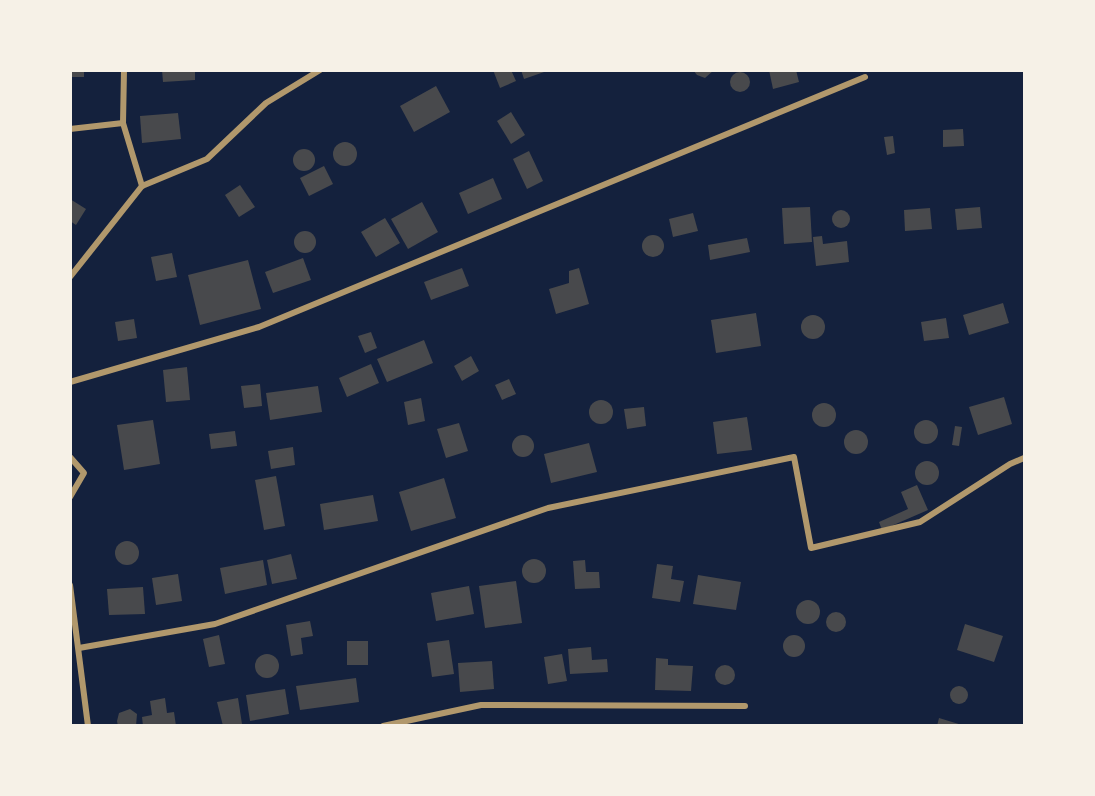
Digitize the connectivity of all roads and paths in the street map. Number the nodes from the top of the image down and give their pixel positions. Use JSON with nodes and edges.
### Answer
{"nodes":[{"id":1,"x":124,"y":70,"type":"edge"},
{"id":2,"x":320,"y":70,"type":"edge"},
{"id":3,"x":865,"y":76,"type":"dead end"},
{"id":4,"x":123,"y":123,"type":"junction"},
{"id":5,"x":70,"y":129,"type":"edge"},
{"id":6,"x":142,"y":186,"type":"junction"},
{"id":7,"x":70,"y":277,"type":"edge"},
{"id":8,"x":70,"y":382,"type":"edge"},
{"id":9,"x":70,"y":457,"type":"edge"},
{"id":10,"x":1024,"y":459,"type":"edge"},
{"id":11,"x":70,"y":497,"type":"edge"},
{"id":12,"x":70,"y":585,"type":"edge"},
{"id":13,"x":79,"y":648,"type":"junction"},
{"id":14,"x":745,"y":706,"type":"dead end"},
{"id":15,"x":88,"y":726,"type":"edge"},
{"id":16,"x":383,"y":726,"type":"edge"}],
"edges":[{"from":1,"to":4,"type":"street"},
{"from":2,"to":6,"type":"street"},
{"from":3,"to":8,"type":"street"},
{"from":4,"to":5,"type":"street"},
{"from":4,"to":6,"type":"street"},
{"from":6,"to":7,"type":"street"},
{"from":9,"to":11,"type":"street"},
{"from":10,"to":13,"type":"street"},
{"from":12,"to":13,"type":"street"},
{"from":13,"to":15,"type":"street"},
{"from":14,"to":16,"type":"street"}]}
